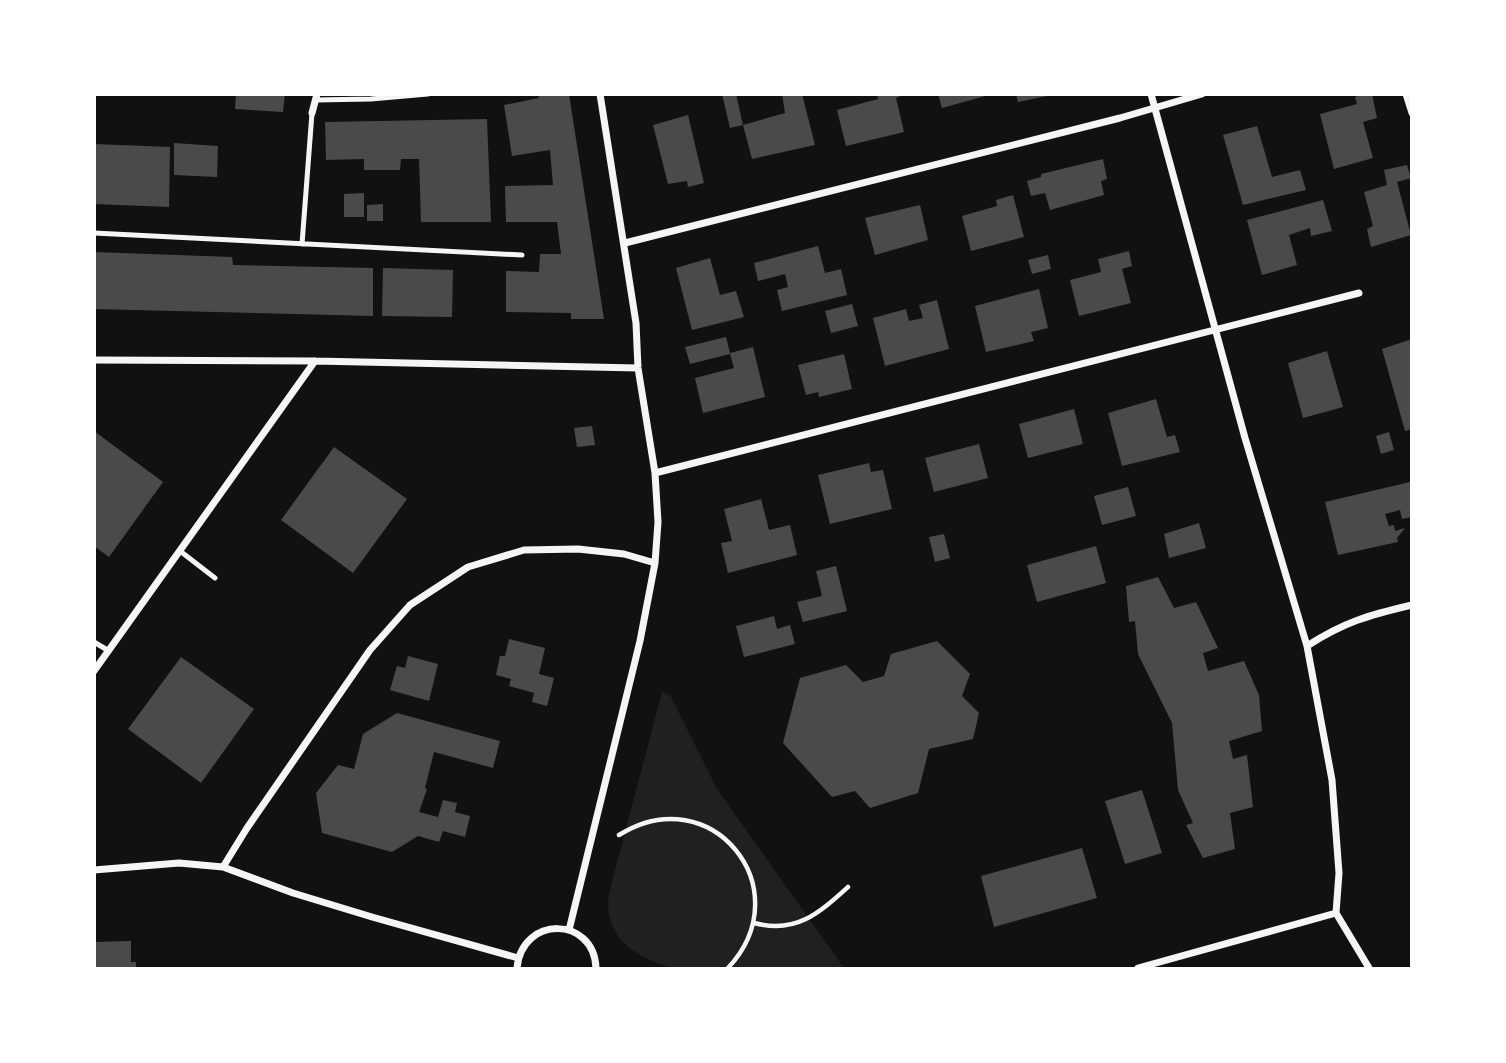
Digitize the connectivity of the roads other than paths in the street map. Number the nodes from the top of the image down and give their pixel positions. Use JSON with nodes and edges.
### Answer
{"nodes":[{"id":1,"x":428,"y":94,"type":"edge"},
{"id":2,"x":600,"y":94,"type":"edge"},
{"id":3,"x":1152,"y":94,"type":"edge"},
{"id":4,"x":1202,"y":94,"type":"edge"},
{"id":5,"x":1406,"y":94,"type":"edge"},
{"id":6,"x":316,"y":97,"type":"edge"},
{"id":7,"x":1155,"y":107,"type":"junction"},
{"id":8,"x":312,"y":113,"type":"joint"},
{"id":9,"x":1412,"y":113,"type":"edge"},
{"id":10,"x":94,"y":233,"type":"edge"},
{"id":11,"x":625,"y":243,"type":"junction"},
{"id":12,"x":302,"y":244,"type":"junction"},
{"id":13,"x":522,"y":255,"type":"dead end"},
{"id":14,"x":1359,"y":293,"type":"dead end"},
{"id":15,"x":1215,"y":331,"type":"junction"},
{"id":16,"x":94,"y":360,"type":"edge"},
{"id":17,"x":316,"y":361,"type":"junction"},
{"id":18,"x":638,"y":368,"type":"junction"},
{"id":19,"x":655,"y":473,"type":"junction"},
{"id":20,"x":180,"y":551,"type":"junction"},
{"id":21,"x":655,"y":563,"type":"junction"},
{"id":22,"x":215,"y":578,"type":"dead end"},
{"id":23,"x":1412,"y":605,"type":"edge"},
{"id":24,"x":94,"y":642,"type":"edge"},
{"id":25,"x":1307,"y":646,"type":"junction"},
{"id":26,"x":108,"y":651,"type":"junction"},
{"id":27,"x":94,"y":671,"type":"edge"},
{"id":28,"x":223,"y":867,"type":"junction"},
{"id":29,"x":94,"y":870,"type":"edge"},
{"id":30,"x":1336,"y":913,"type":"junction"},
{"id":31,"x":569,"y":930,"type":"junction"},
{"id":32,"x":518,"y":958,"type":"junction"},
{"id":33,"x":517,"y":968,"type":"edge"},
{"id":34,"x":596,"y":968,"type":"edge"},
{"id":35,"x":1138,"y":968,"type":"edge"},
{"id":36,"x":1368,"y":968,"type":"edge"}],
"edges":[{"from":1,"to":6,"type":"lane"},
{"from":2,"to":11,"type":"street"},
{"from":3,"to":7,"type":"street"},
{"from":4,"to":7,"type":"street"},
{"from":5,"to":9,"type":"street"},
{"from":6,"to":8,"type":"street"},
{"from":7,"to":11,"type":"street"},
{"from":7,"to":15,"type":"street"},
{"from":8,"to":12,"type":"lane"},
{"from":10,"to":12,"type":"lane"},
{"from":11,"to":18,"type":"street"},
{"from":12,"to":13,"type":"lane"},
{"from":14,"to":15,"type":"street"},
{"from":15,"to":19,"type":"street"},
{"from":15,"to":25,"type":"street"},
{"from":16,"to":17,"type":"street"},
{"from":17,"to":18,"type":"street"},
{"from":17,"to":20,"type":"street"},
{"from":18,"to":19,"type":"street"},
{"from":19,"to":21,"type":"street"},
{"from":20,"to":22,"type":"lane"},
{"from":20,"to":26,"type":"street"},
{"from":21,"to":28,"type":"street"},
{"from":21,"to":31,"type":"street"},
{"from":23,"to":25,"type":"street"},
{"from":24,"to":26,"type":"lane"},
{"from":25,"to":30,"type":"street"},
{"from":26,"to":27,"type":"street"},
{"from":28,"to":29,"type":"street"},
{"from":28,"to":32,"type":"street"},
{"from":30,"to":35,"type":"street"},
{"from":30,"to":36,"type":"street"},
{"from":31,"to":32,"type":"street"},
{"from":31,"to":34,"type":"street"},
{"from":32,"to":33,"type":"street"}]}
